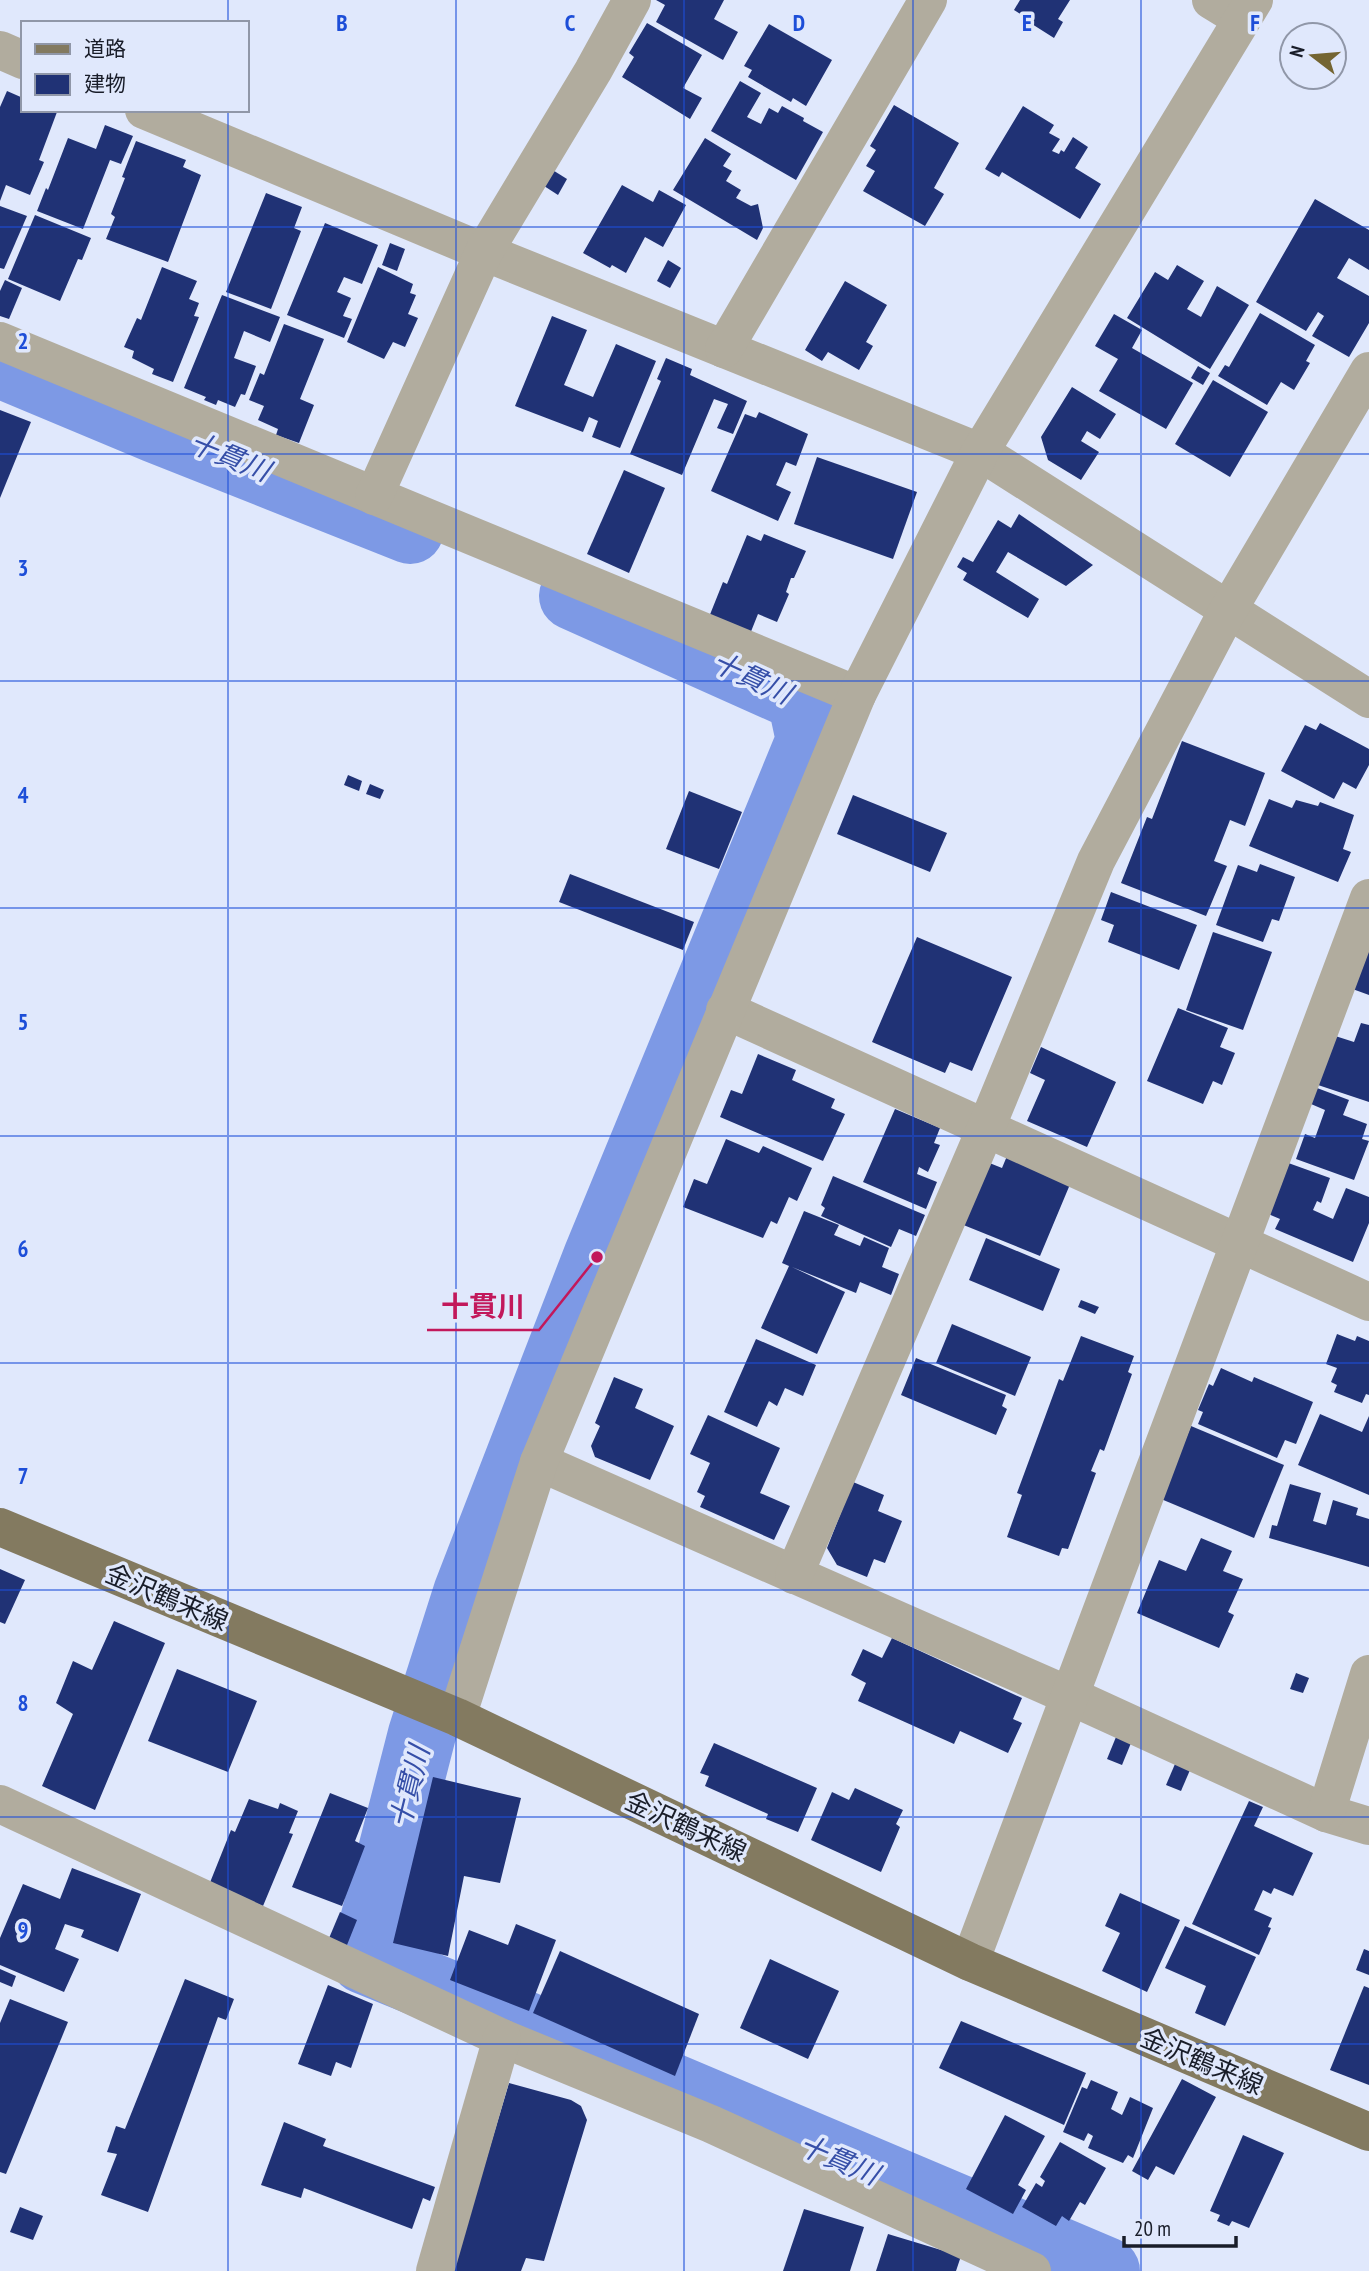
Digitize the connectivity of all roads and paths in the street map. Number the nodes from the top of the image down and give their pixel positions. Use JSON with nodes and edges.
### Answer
{"nodes":[{"id":1,"x":632,"y":0,"type":"edge"},
{"id":2,"x":928,"y":0,"type":"edge"},
{"id":3,"x":1235,"y":6,"type":"edge"},
{"id":4,"x":0,"y":50,"type":"edge"},
{"id":5,"x":21,"y":59,"type":"edge"},
{"id":6,"x":149,"y":112,"type":"edge"},
{"id":7,"x":484,"y":252,"type":"junction"},
{"id":8,"x":0,"y":341,"type":"edge"},
{"id":9,"x":724,"y":349,"type":"junction"},
{"id":10,"x":1369,"y":371,"type":"edge"},
{"id":11,"x":980,"y":452,"type":"junction"},
{"id":12,"x":374,"y":496,"type":"junction"},
{"id":13,"x":1228,"y":610,"type":"junction"},
{"id":14,"x":856,"y":695,"type":"junction"},
{"id":15,"x":1369,"y":699,"type":"edge"},
{"id":16,"x":1369,"y":898,"type":"edge"},
{"id":17,"x":725,"y":1010,"type":"junction"},
{"id":18,"x":986,"y":1128,"type":"junction"},
{"id":19,"x":1240,"y":1243,"type":"junction"},
{"id":20,"x":1369,"y":1302,"type":"edge"},
{"id":21,"x":539,"y":1462,"type":"junction"},
{"id":22,"x":0,"y":1527,"type":"edge"},
{"id":23,"x":794,"y":1575,"type":"junction"},
{"id":24,"x":1369,"y":1674,"type":"edge"},
{"id":25,"x":1070,"y":1696,"type":"junction"},
{"id":26,"x":437,"y":1710,"type":"junction"},
{"id":27,"x":0,"y":1804,"type":"edge"},
{"id":28,"x":1326,"y":1813,"type":"junction"},
{"id":29,"x":1369,"y":1826,"type":"edge"},
{"id":30,"x":970,"y":1962,"type":"junction"},
{"id":31,"x":502,"y":2038,"type":"junction"},
{"id":32,"x":1369,"y":2132,"type":"edge"},
{"id":33,"x":993,"y":2263,"type":"edge"},
{"id":34,"x":435,"y":2271,"type":"edge"},
{"id":35,"x":1032,"y":2271,"type":"edge"}],
"edges":[{"from":1,"to":7,"type":"street"},
{"from":2,"to":9,"type":"street"},
{"from":3,"to":11,"type":"street"},
{"from":4,"to":5,"type":"street"},
{"from":6,"to":7,"type":"street"},
{"from":7,"to":9,"type":"street"},
{"from":7,"to":12,"type":"street"},
{"from":8,"to":12,"type":"street"},
{"from":9,"to":11,"type":"street"},
{"from":10,"to":13,"type":"street"},
{"from":11,"to":13,"type":"street"},
{"from":11,"to":14,"type":"street"},
{"from":12,"to":14,"type":"street"},
{"from":13,"to":15,"type":"street"},
{"from":13,"to":18,"type":"street"},
{"from":14,"to":17,"type":"street"},
{"from":16,"to":19,"type":"street"},
{"from":17,"to":18,"type":"street"},
{"from":17,"to":21,"type":"street"},
{"from":18,"to":19,"type":"street"},
{"from":18,"to":23,"type":"street"},
{"from":19,"to":20,"type":"street"},
{"from":19,"to":25,"type":"street"},
{"from":21,"to":23,"type":"street"},
{"from":21,"to":26,"type":"street"},
{"from":22,"to":26,"type":"main road","name":"金沢鶴来線"},
{"from":23,"to":25,"type":"street"},
{"from":24,"to":28,"type":"street"},
{"from":25,"to":28,"type":"street"},
{"from":25,"to":30,"type":"street"},
{"from":26,"to":30,"type":"main road","name":"金沢鶴来線"},
{"from":27,"to":31,"type":"street"},
{"from":28,"to":29,"type":"street"},
{"from":30,"to":32,"type":"main road","name":"金沢鶴来線"},
{"from":31,"to":33,"type":"street"},
{"from":31,"to":34,"type":"street"},
{"from":33,"to":35,"type":"street"}]}
